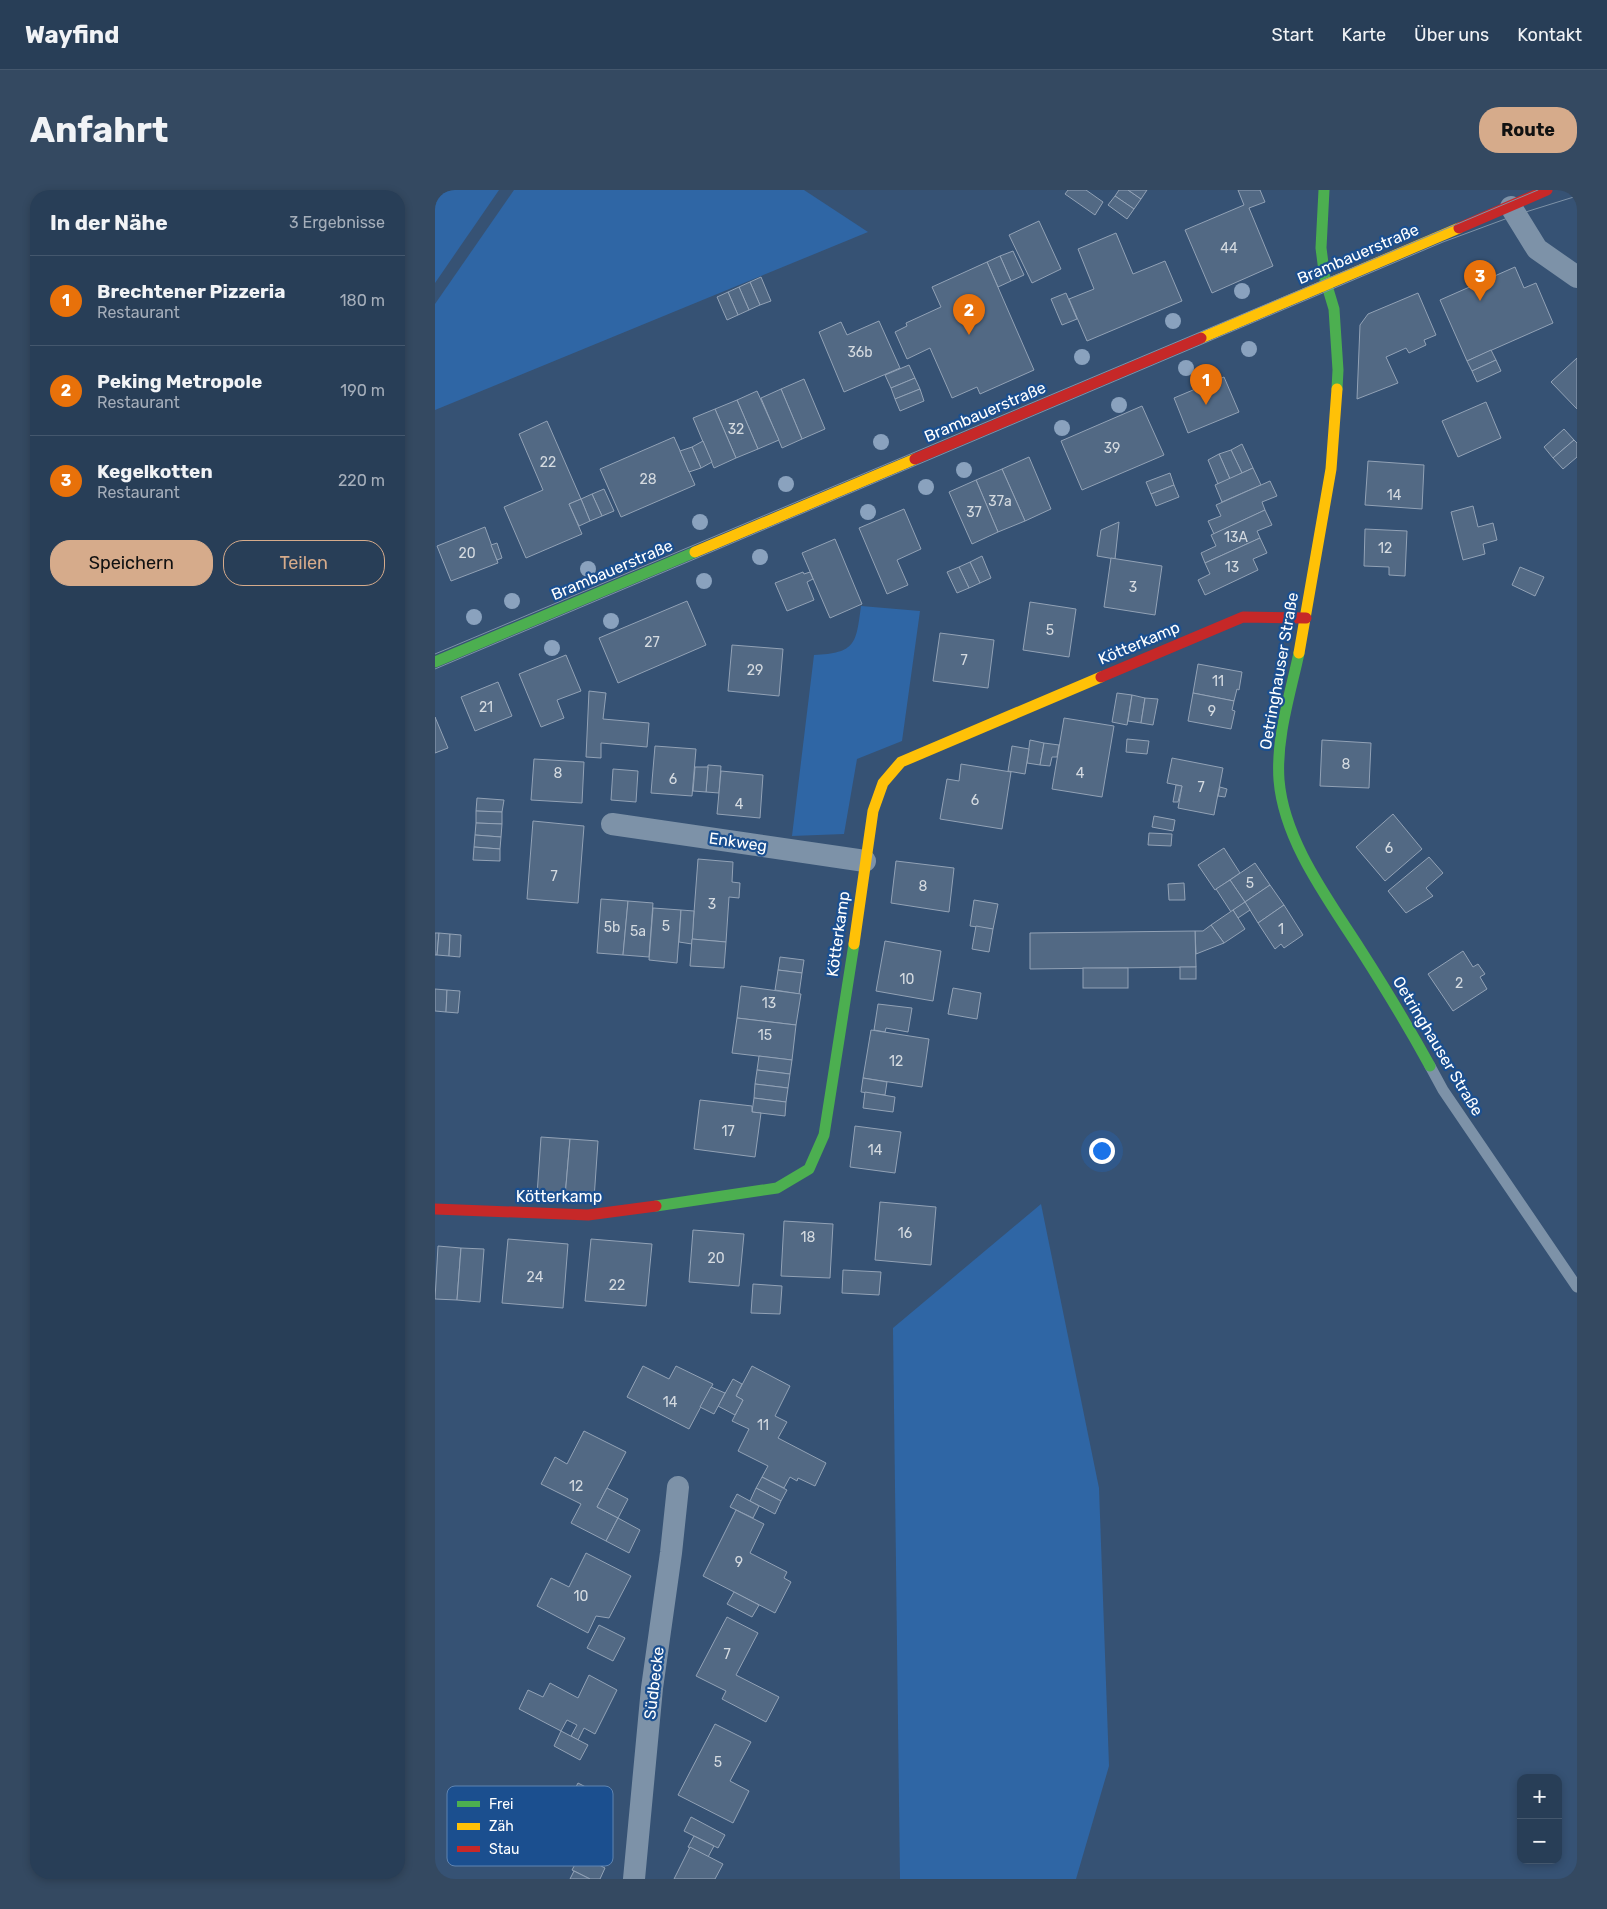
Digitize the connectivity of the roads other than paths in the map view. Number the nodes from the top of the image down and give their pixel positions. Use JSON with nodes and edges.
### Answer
{"nodes":[{"id":1,"x":1324,"y":190,"type":"edge"},
{"id":2,"x":1547,"y":190,"type":"edge"},
{"id":3,"x":1511,"y":207,"type":"junction"},
{"id":4,"x":1577,"y":277,"type":"edge"},
{"id":5,"x":1327,"y":285,"type":"junction"},
{"id":6,"x":1306,"y":618,"type":"junction"},
{"id":7,"x":435,"y":662,"type":"edge"},
{"id":8,"x":612,"y":824,"type":"dead end"},
{"id":9,"x":865,"y":861,"type":"junction"},
{"id":10,"x":1430,"y":1066,"type":"joint"},
{"id":11,"x":435,"y":1210,"type":"edge"},
{"id":12,"x":1577,"y":1287,"type":"edge"},
{"id":13,"x":678,"y":1486,"type":"dead end"},
{"id":14,"x":634,"y":1879,"type":"edge"}],
"edges":[{"from":1,"to":5,"type":"street","name":"Oetringhauser Straße"},
{"from":2,"to":3,"type":"street","name":"Brambauerstraße"},
{"from":3,"to":4,"type":"street"},
{"from":3,"to":5,"type":"street","name":"Brambauerstraße"},
{"from":5,"to":6,"type":"street","name":"Oetringhauser Straße"},
{"from":5,"to":7,"type":"street","name":"Brambauerstraße"},
{"from":6,"to":9,"type":"street","name":"Kötterkamp"},
{"from":6,"to":10,"type":"street","name":"Oetringhauser Straße"},
{"from":8,"to":9,"type":"street","name":"Enkweg"},
{"from":9,"to":11,"type":"street","name":"Kötterkamp"},
{"from":10,"to":12,"type":"lane","name":"Oetringhauser Straße"},
{"from":13,"to":14,"type":"street","name":"Südbecke"}]}
